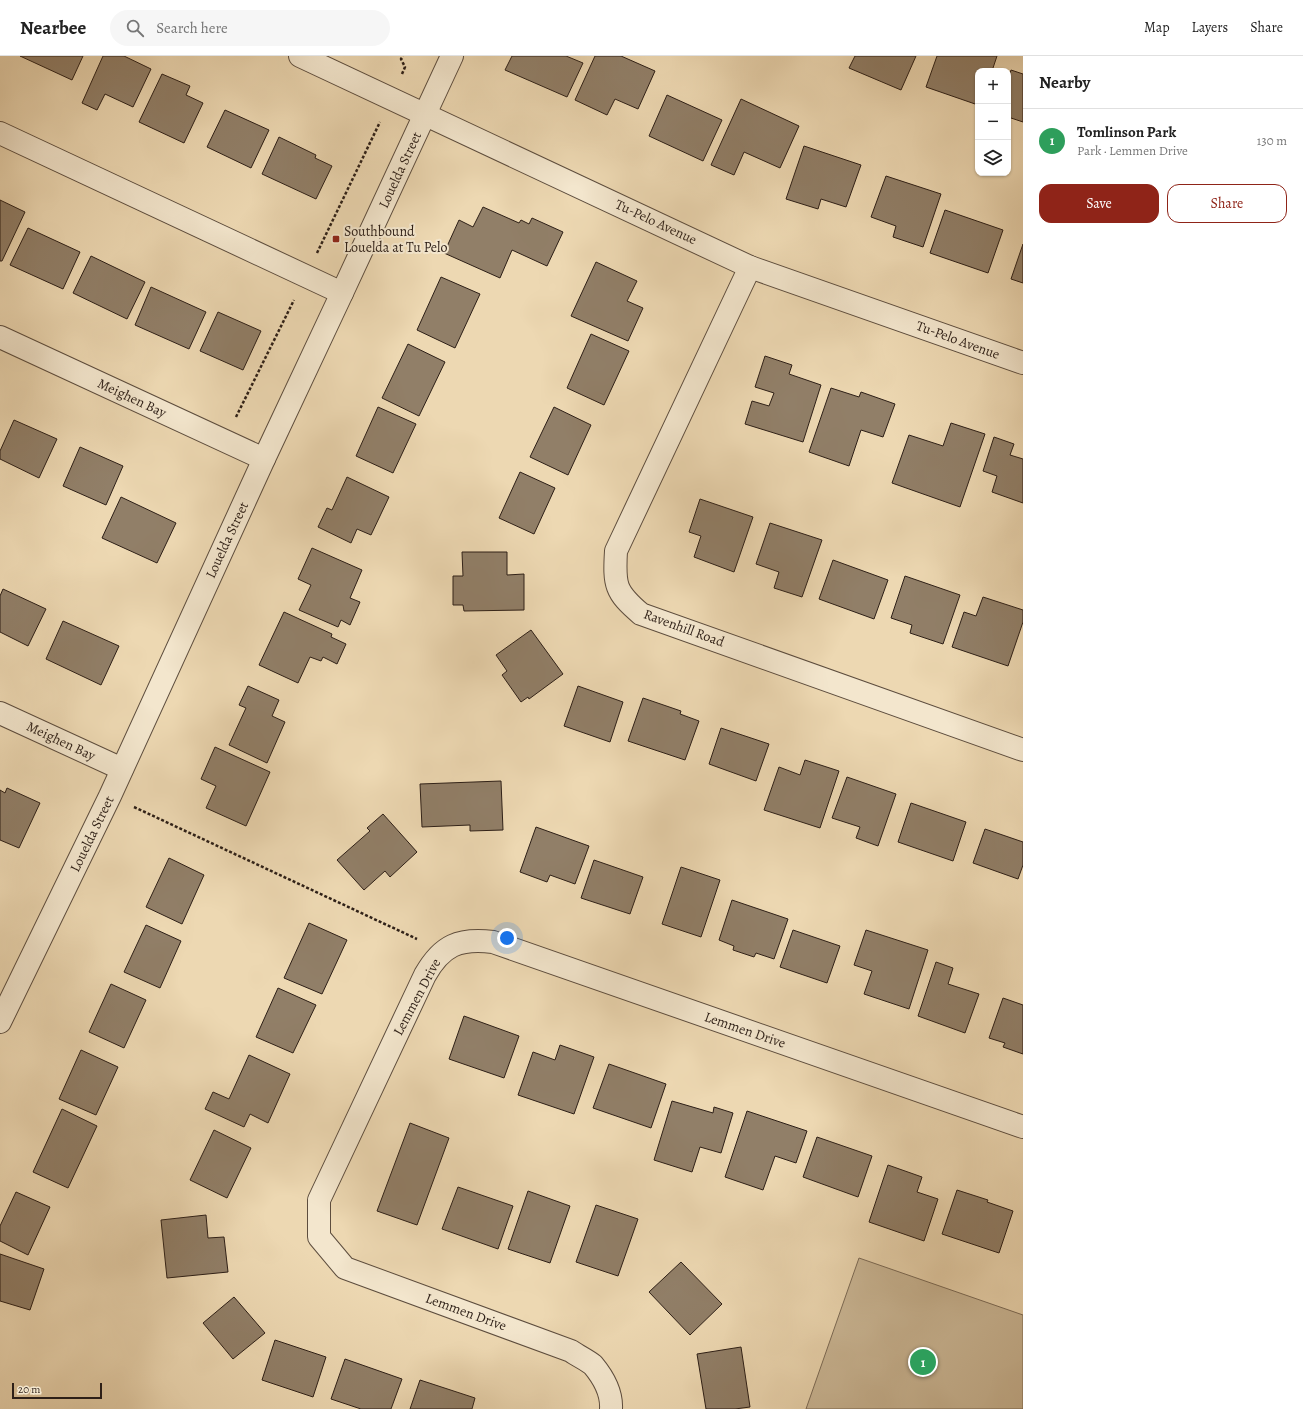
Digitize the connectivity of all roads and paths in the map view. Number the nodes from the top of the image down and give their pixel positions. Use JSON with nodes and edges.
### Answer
{"nodes":[{"id":1,"x":300,"y":56,"type":"edge"},
{"id":2,"x":452,"y":56,"type":"edge"},
{"id":3,"x":426,"y":114,"type":"junction"},
{"id":4,"x":0,"y":133,"type":"edge"},
{"id":5,"x":750,"y":267,"type":"junction"},
{"id":6,"x":342,"y":293,"type":"junction"},
{"id":7,"x":0,"y":337,"type":"edge"},
{"id":8,"x":1023,"y":363,"type":"edge"},
{"id":9,"x":264,"y":459,"type":"junction"},
{"id":10,"x":0,"y":713,"type":"edge"},
{"id":11,"x":1023,"y":750,"type":"edge"},
{"id":12,"x":122,"y":770,"type":"junction"},
{"id":13,"x":110,"y":796,"type":"junction"},
{"id":14,"x":440,"y":953,"type":"junction"},
{"id":15,"x":0,"y":1022,"type":"edge"},
{"id":16,"x":1023,"y":1127,"type":"edge"},
{"id":17,"x":611,"y":1409,"type":"edge"}],
"edges":[{"from":1,"to":3,"type":"street","name":"Tu-Pelo Avenue"},
{"from":2,"to":3,"type":"street","name":"Louelda Street"},
{"from":3,"to":5,"type":"street","name":"Tu-Pelo Avenue"},
{"from":3,"to":6,"type":"street","name":"Louelda Street"},
{"from":4,"to":6,"type":"street"},
{"from":5,"to":8,"type":"street","name":"Tu-Pelo Avenue"},
{"from":5,"to":11,"type":"street","name":"Ravenhill Road"},
{"from":6,"to":9,"type":"street","name":"Louelda Street"},
{"from":7,"to":9,"type":"street","name":"Meighen Bay"},
{"from":9,"to":12,"type":"street","name":"Louelda Street"},
{"from":10,"to":12,"type":"street","name":"Meighen Bay"},
{"from":12,"to":13,"type":"street","name":"Louelda Street"},
{"from":13,"to":14,"type":"path"},
{"from":13,"to":15,"type":"street","name":"Louelda Street"},
{"from":14,"to":16,"type":"street","name":"Lemmen Drive"},
{"from":14,"to":17,"type":"street","name":"Lemmen Drive"}]}
